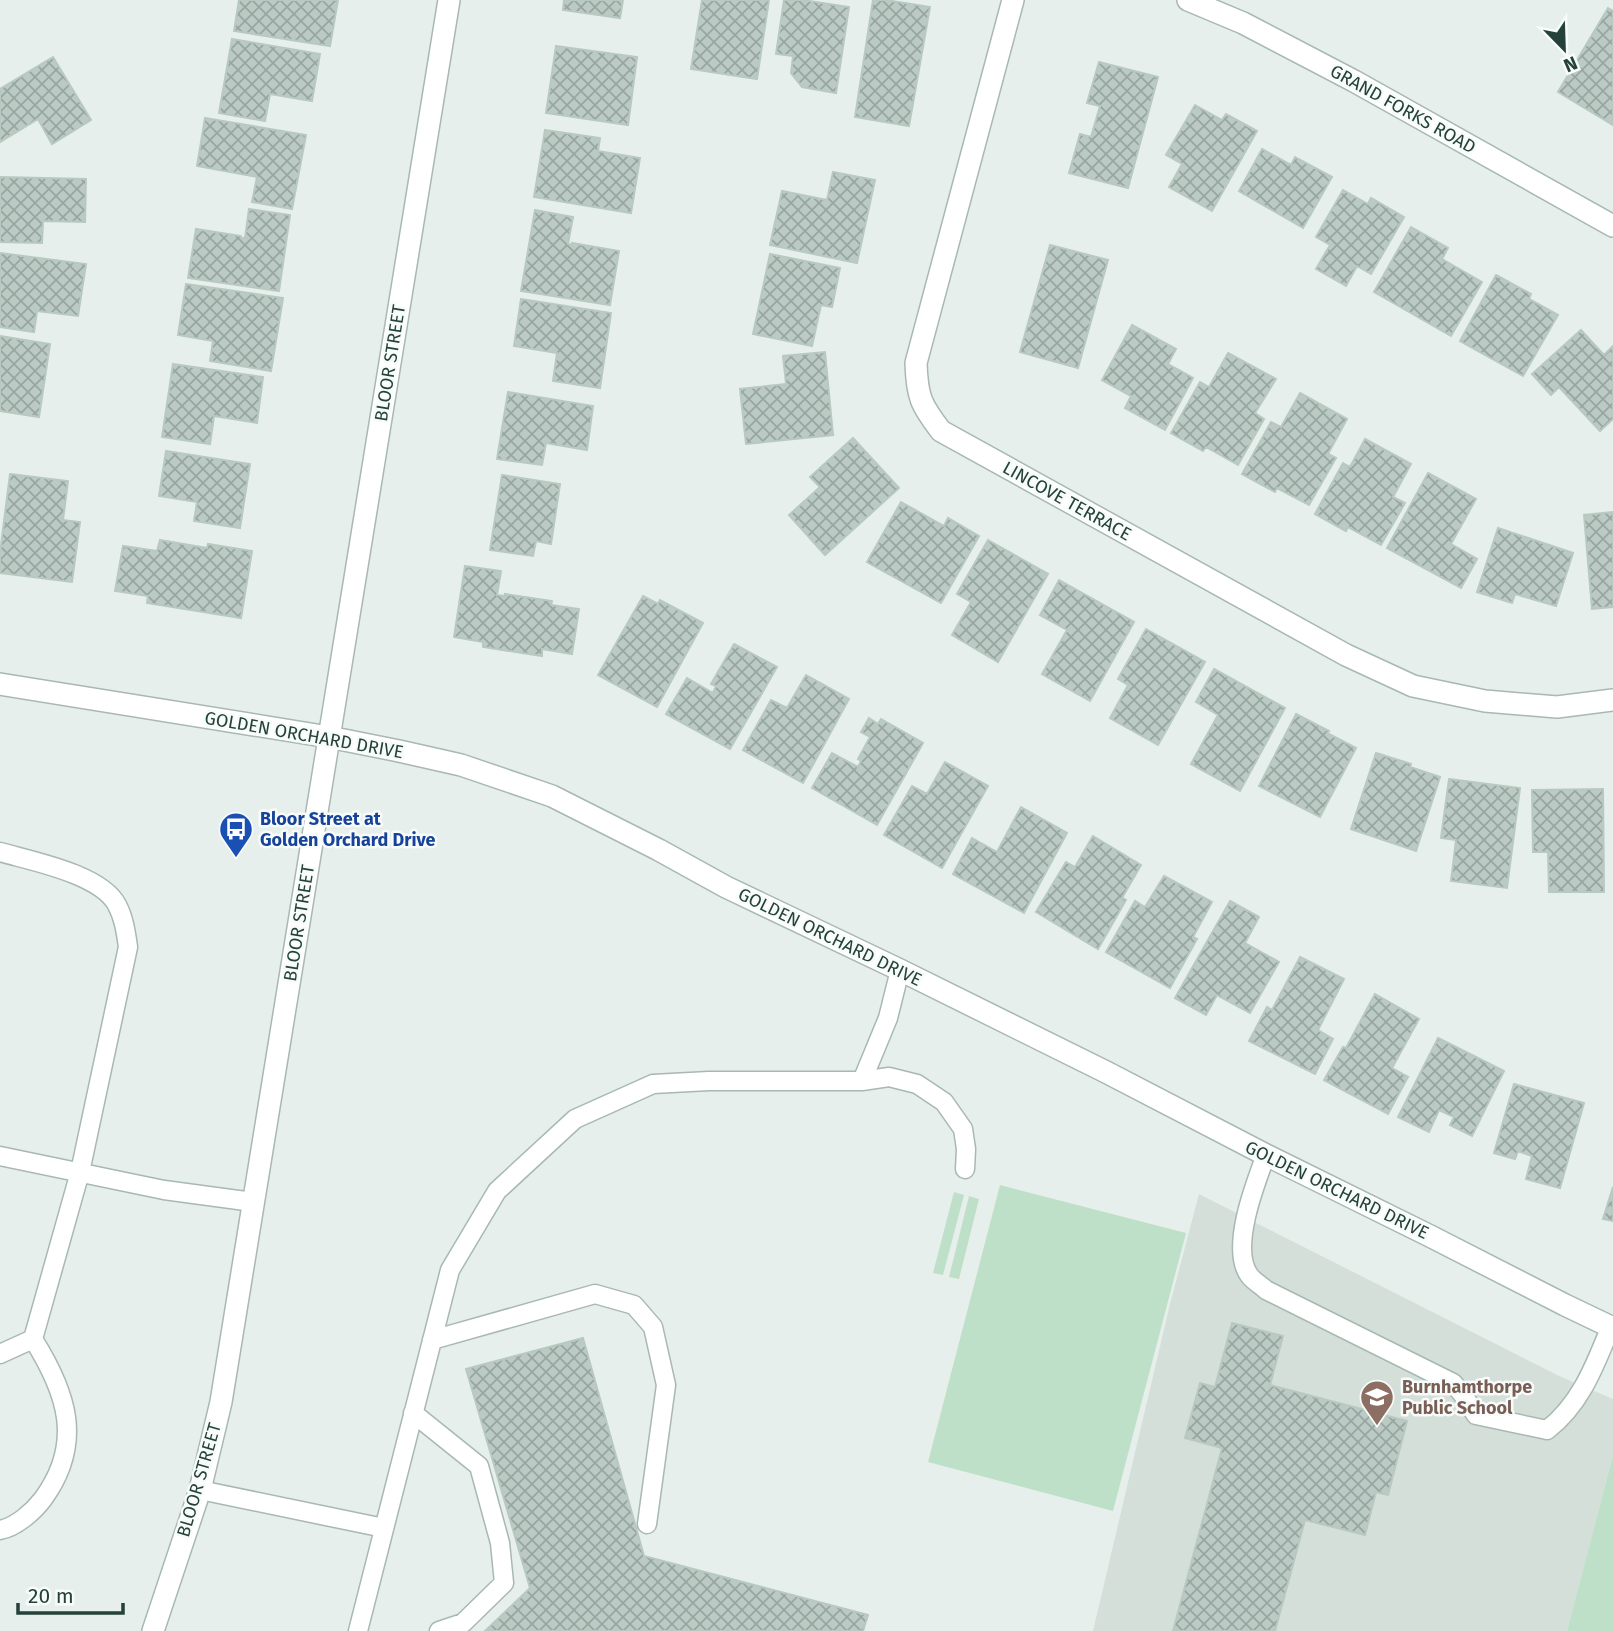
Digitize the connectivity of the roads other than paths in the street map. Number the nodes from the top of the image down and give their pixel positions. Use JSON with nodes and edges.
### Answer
{"nodes":[{"id":1,"x":449,"y":0,"type":"edge"},
{"id":2,"x":1013,"y":0,"type":"edge"},
{"id":3,"x":1188,"y":0,"type":"edge"},
{"id":4,"x":1613,"y":226,"type":"edge"},
{"id":5,"x":0,"y":684,"type":"edge"},
{"id":6,"x":1613,"y":700,"type":"edge"},
{"id":7,"x":329,"y":737,"type":"junction"},
{"id":8,"x":0,"y":852,"type":"edge"},
{"id":9,"x":900,"y":970,"type":"junction"},
{"id":10,"x":862,"y":1081,"type":"junction"},
{"id":11,"x":1266,"y":1155,"type":"junction"},
{"id":12,"x":0,"y":1156,"type":"edge"},
{"id":13,"x":965,"y":1169,"type":"dead end"},
{"id":14,"x":80,"y":1172,"type":"junction"},
{"id":15,"x":253,"y":1202,"type":"junction"},
{"id":16,"x":1612,"y":1327,"type":"edge"},
{"id":17,"x":33,"y":1339,"type":"junction"},
{"id":18,"x":432,"y":1340,"type":"junction"},
{"id":19,"x":0,"y":1354,"type":"edge"},
{"id":20,"x":413,"y":1413,"type":"junction"},
{"id":21,"x":200,"y":1490,"type":"junction"},
{"id":22,"x":647,"y":1524,"type":"dead end"},
{"id":23,"x":384,"y":1528,"type":"junction"},
{"id":24,"x":0,"y":1530,"type":"edge"},
{"id":25,"x":153,"y":1631,"type":"edge"},
{"id":26,"x":358,"y":1631,"type":"edge"},
{"id":27,"x":439,"y":1631,"type":"edge"}],
"edges":[{"from":1,"to":7,"type":"street","name":"BLOOR STREET"},
{"from":2,"to":6,"type":"street","name":"LINCOVE TERRACE"},
{"from":3,"to":4,"type":"street","name":"GRAND FORKS ROAD"},
{"from":5,"to":7,"type":"street","name":"GOLDEN ORCHARD DRIVE"},
{"from":7,"to":9,"type":"street","name":"GOLDEN ORCHARD DRIVE"},
{"from":7,"to":15,"type":"street","name":"BLOOR STREET"},
{"from":8,"to":14,"type":"lane"},
{"from":9,"to":10,"type":"lane"},
{"from":9,"to":11,"type":"street","name":"GOLDEN ORCHARD DRIVE"},
{"from":10,"to":13,"type":"lane"},
{"from":10,"to":18,"type":"lane"},
{"from":11,"to":16,"type":"street","name":"GOLDEN ORCHARD DRIVE"},
{"from":11,"to":16,"type":"lane"},
{"from":12,"to":14,"type":"lane"},
{"from":14,"to":15,"type":"lane"},
{"from":14,"to":17,"type":"lane"},
{"from":15,"to":21,"type":"street","name":"BLOOR STREET"},
{"from":17,"to":19,"type":"lane"},
{"from":17,"to":24,"type":"lane"},
{"from":18,"to":20,"type":"lane"},
{"from":18,"to":22,"type":"lane"},
{"from":20,"to":23,"type":"lane"},
{"from":20,"to":27,"type":"lane"},
{"from":21,"to":23,"type":"lane"},
{"from":21,"to":25,"type":"street","name":"BLOOR STREET"},
{"from":23,"to":26,"type":"lane"}]}
